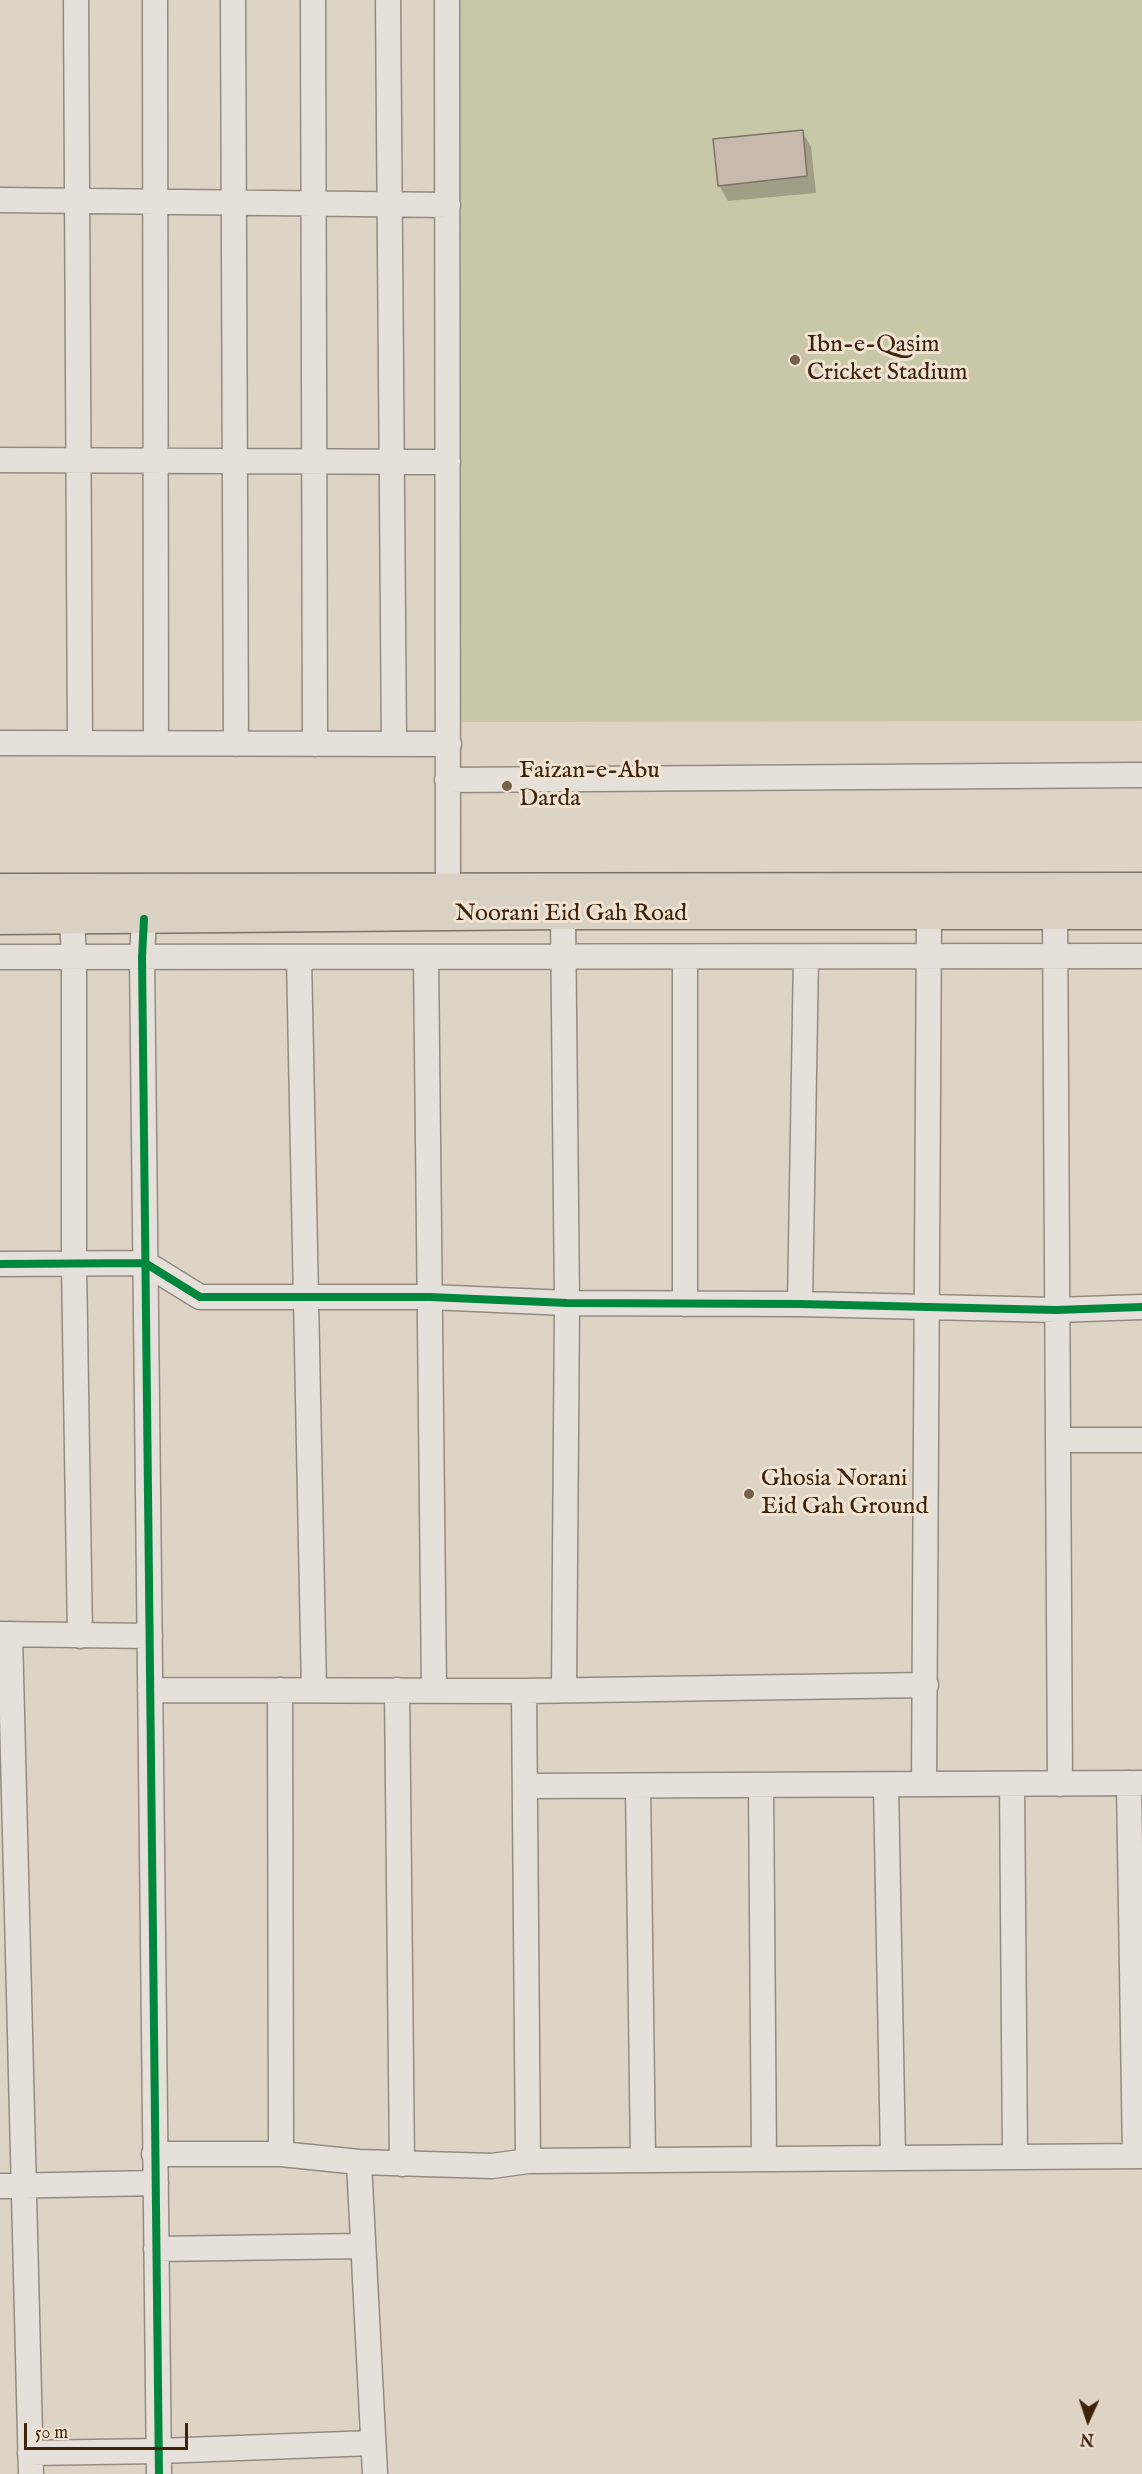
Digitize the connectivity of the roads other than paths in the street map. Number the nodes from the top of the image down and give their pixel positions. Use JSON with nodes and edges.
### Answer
{"nodes":[{"id":1,"x":76,"y":0,"type":"edge"},
{"id":2,"x":155,"y":0,"type":"edge"},
{"id":3,"x":233,"y":0,"type":"edge"},
{"id":4,"x":313,"y":0,"type":"edge"},
{"id":5,"x":388,"y":0,"type":"edge"},
{"id":6,"x":447,"y":0,"type":"edge"},
{"id":7,"x":0,"y":200,"type":"edge"},
{"id":8,"x":77,"y":201,"type":"junction"},
{"id":9,"x":155,"y":202,"type":"junction"},
{"id":10,"x":234,"y":203,"type":"junction"},
{"id":11,"x":313,"y":204,"type":"junction"},
{"id":12,"x":389,"y":205,"type":"junction"},
{"id":13,"x":448,"y":205,"type":"junction"},
{"id":14,"x":0,"y":460,"type":"edge"},
{"id":15,"x":78,"y":460,"type":"junction"},
{"id":16,"x":156,"y":461,"type":"junction"},
{"id":17,"x":235,"y":461,"type":"junction"},
{"id":18,"x":314,"y":462,"type":"junction"},
{"id":19,"x":391,"y":462,"type":"junction"},
{"id":20,"x":448,"y":462,"type":"junction"},
{"id":21,"x":0,"y":743,"type":"edge"},
{"id":22,"x":80,"y":743,"type":"junction"},
{"id":23,"x":156,"y":743,"type":"junction"},
{"id":24,"x":236,"y":744,"type":"junction"},
{"id":25,"x":315,"y":744,"type":"junction"},
{"id":26,"x":394,"y":744,"type":"junction"},
{"id":27,"x":449,"y":744,"type":"junction"},
{"id":28,"x":1142,"y":775,"type":"edge"},
{"id":29,"x":447,"y":780,"type":"junction"},
{"id":30,"x":448,"y":887,"type":"junction"},
{"id":31,"x":1142,"y":888,"type":"edge"},
{"id":32,"x":0,"y":889,"type":"edge"},
{"id":33,"x":562,"y":914,"type":"junction"},
{"id":34,"x":1054,"y":914,"type":"junction"},
{"id":35,"x":1142,"y":914,"type":"edge"},
{"id":36,"x":929,"y":915,"type":"junction"},
{"id":37,"x":0,"y":919,"type":"edge"},
{"id":38,"x":72,"y":919,"type":"junction"},
{"id":39,"x":144,"y":919,"type":"junction"},
{"id":40,"x":1055,"y":956,"type":"junction"},
{"id":41,"x":1142,"y":956,"type":"edge"},
{"id":42,"x":0,"y":957,"type":"edge"},
{"id":43,"x":74,"y":957,"type":"junction"},
{"id":44,"x":142,"y":957,"type":"junction"},
{"id":45,"x":299,"y":957,"type":"junction"},
{"id":46,"x":426,"y":957,"type":"junction"},
{"id":47,"x":563,"y":957,"type":"junction"},
{"id":48,"x":685,"y":957,"type":"junction"},
{"id":49,"x":806,"y":957,"type":"junction"},
{"id":50,"x":927,"y":957,"type":"junction"},
{"id":51,"x":145,"y":1263,"type":"junction"},
{"id":52,"x":0,"y":1264,"type":"edge"},
{"id":53,"x":74,"y":1264,"type":"junction"},
{"id":54,"x":306,"y":1297,"type":"junction"},
{"id":55,"x":430,"y":1297,"type":"junction"},
{"id":56,"x":567,"y":1303,"type":"junction"},
{"id":57,"x":685,"y":1304,"type":"junction"},
{"id":58,"x":800,"y":1304,"type":"junction"},
{"id":59,"x":925,"y":1306,"type":"junction"},
{"id":60,"x":1142,"y":1307,"type":"edge"},
{"id":61,"x":1056,"y":1310,"type":"junction"},
{"id":62,"x":1058,"y":1440,"type":"junction"},
{"id":63,"x":1142,"y":1440,"type":"edge"},
{"id":64,"x":5,"y":1634,"type":"edge"},
{"id":65,"x":80,"y":1636,"type":"junction"},
{"id":66,"x":150,"y":1636,"type":"junction"},
{"id":67,"x":926,"y":1685,"type":"junction"},
{"id":68,"x":150,"y":1690,"type":"junction"},
{"id":69,"x":280,"y":1690,"type":"junction"},
{"id":70,"x":314,"y":1690,"type":"junction"},
{"id":71,"x":397,"y":1690,"type":"junction"},
{"id":72,"x":434,"y":1690,"type":"junction"},
{"id":73,"x":564,"y":1690,"type":"junction"},
{"id":74,"x":524,"y":1691,"type":"junction"},
{"id":75,"x":1136,"y":1783,"type":"edge"},
{"id":76,"x":1012,"y":1784,"type":"junction"},
{"id":77,"x":1060,"y":1784,"type":"junction"},
{"id":78,"x":761,"y":1785,"type":"junction"},
{"id":79,"x":886,"y":1785,"type":"junction"},
{"id":80,"x":924,"y":1785,"type":"junction"},
{"id":81,"x":526,"y":1786,"type":"junction"},
{"id":82,"x":638,"y":1786,"type":"junction"},
{"id":83,"x":8,"y":1911,"type":"edge"},
{"id":84,"x":154,"y":2154,"type":"junction"},
{"id":85,"x":281,"y":2154,"type":"junction"},
{"id":86,"x":1139,"y":2156,"type":"edge"},
{"id":87,"x":1015,"y":2157,"type":"junction"},
{"id":88,"x":893,"y":2158,"type":"junction"},
{"id":89,"x":764,"y":2159,"type":"junction"},
{"id":90,"x":643,"y":2160,"type":"junction"},
{"id":91,"x":528,"y":2161,"type":"junction"},
{"id":92,"x":359,"y":2162,"type":"junction"},
{"id":93,"x":402,"y":2164,"type":"junction"},
{"id":94,"x":156,"y":2183,"type":"junction"},
{"id":95,"x":0,"y":2186,"type":"edge"},
{"id":96,"x":24,"y":2186,"type":"junction"},
{"id":97,"x":362,"y":2246,"type":"junction"},
{"id":98,"x":156,"y":2248,"type":"junction"},
{"id":99,"x":373,"y":2443,"type":"junction"},
{"id":100,"x":31,"y":2463,"type":"edge"},
{"id":101,"x":159,"y":2463,"type":"edge"},
{"id":102,"x":375,"y":2474,"type":"edge"}],
"edges":[{"from":1,"to":8,"type":"street"},
{"from":2,"to":9,"type":"street"},
{"from":3,"to":10,"type":"street"},
{"from":4,"to":11,"type":"street"},
{"from":5,"to":12,"type":"street"},
{"from":6,"to":13,"type":"street"},
{"from":7,"to":8,"type":"street"},
{"from":8,"to":9,"type":"street"},
{"from":8,"to":15,"type":"street"},
{"from":9,"to":10,"type":"street"},
{"from":9,"to":16,"type":"street"},
{"from":10,"to":11,"type":"street"},
{"from":10,"to":17,"type":"street"},
{"from":11,"to":12,"type":"street"},
{"from":11,"to":18,"type":"street"},
{"from":12,"to":13,"type":"street"},
{"from":12,"to":19,"type":"street"},
{"from":13,"to":20,"type":"street"},
{"from":14,"to":15,"type":"street"},
{"from":15,"to":16,"type":"street"},
{"from":15,"to":22,"type":"street"},
{"from":16,"to":17,"type":"street"},
{"from":16,"to":23,"type":"street"},
{"from":17,"to":18,"type":"street"},
{"from":17,"to":24,"type":"street"},
{"from":18,"to":19,"type":"street"},
{"from":18,"to":25,"type":"street"},
{"from":19,"to":20,"type":"street"},
{"from":19,"to":26,"type":"street"},
{"from":20,"to":27,"type":"street"},
{"from":21,"to":22,"type":"street"},
{"from":22,"to":23,"type":"street"},
{"from":23,"to":24,"type":"street"},
{"from":24,"to":25,"type":"street"},
{"from":25,"to":26,"type":"street"},
{"from":26,"to":27,"type":"street"},
{"from":27,"to":29,"type":"street"},
{"from":28,"to":29,"type":"street"},
{"from":29,"to":30,"type":"street"},
{"from":30,"to":31,"type":"main road","name":"Noorani Eid Gah Road"},
{"from":30,"to":32,"type":"main road","name":"Noorani Eid Gah Road"},
{"from":33,"to":36,"type":"main road","name":"Noorani Eid Gah Road"},
{"from":33,"to":39,"type":"main road","name":"Noorani Eid Gah Road"},
{"from":33,"to":47,"type":"street"},
{"from":34,"to":35,"type":"main road","name":"Noorani Eid Gah Road"},
{"from":34,"to":36,"type":"main road","name":"Noorani Eid Gah Road"},
{"from":34,"to":40,"type":"street"},
{"from":36,"to":50,"type":"street"},
{"from":37,"to":38,"type":"main road","name":"Noorani Eid Gah Road"},
{"from":38,"to":39,"type":"main road","name":"Noorani Eid Gah Road"},
{"from":38,"to":43,"type":"street"},
{"from":39,"to":44,"type":"street"},
{"from":40,"to":41,"type":"street"},
{"from":40,"to":50,"type":"street"},
{"from":40,"to":61,"type":"street"},
{"from":42,"to":43,"type":"street"},
{"from":43,"to":44,"type":"street"},
{"from":43,"to":53,"type":"street"},
{"from":44,"to":45,"type":"street"},
{"from":44,"to":51,"type":"street"},
{"from":45,"to":46,"type":"street"},
{"from":45,"to":54,"type":"street"},
{"from":46,"to":47,"type":"street"},
{"from":46,"to":55,"type":"street"},
{"from":47,"to":48,"type":"street"},
{"from":47,"to":56,"type":"street"},
{"from":48,"to":49,"type":"street"},
{"from":48,"to":57,"type":"street"},
{"from":49,"to":50,"type":"street"},
{"from":49,"to":58,"type":"street"},
{"from":50,"to":59,"type":"street"},
{"from":51,"to":53,"type":"street"},
{"from":51,"to":54,"type":"street"},
{"from":51,"to":66,"type":"street"},
{"from":52,"to":53,"type":"street"},
{"from":53,"to":65,"type":"street"},
{"from":54,"to":55,"type":"street"},
{"from":54,"to":70,"type":"street"},
{"from":55,"to":56,"type":"street"},
{"from":55,"to":72,"type":"street"},
{"from":56,"to":57,"type":"street"},
{"from":56,"to":73,"type":"street"},
{"from":57,"to":58,"type":"street"},
{"from":58,"to":59,"type":"street"},
{"from":59,"to":61,"type":"street"},
{"from":59,"to":67,"type":"street"},
{"from":60,"to":61,"type":"street"},
{"from":61,"to":62,"type":"street"},
{"from":62,"to":63,"type":"street"},
{"from":62,"to":77,"type":"street"},
{"from":64,"to":65,"type":"street"},
{"from":64,"to":83,"type":"street"},
{"from":65,"to":66,"type":"street"},
{"from":66,"to":68,"type":"street"},
{"from":67,"to":73,"type":"street"},
{"from":67,"to":80,"type":"street"},
{"from":68,"to":69,"type":"street"},
{"from":68,"to":84,"type":"street"},
{"from":69,"to":70,"type":"street"},
{"from":69,"to":85,"type":"street"},
{"from":70,"to":71,"type":"street"},
{"from":71,"to":72,"type":"street"},
{"from":71,"to":93,"type":"street"},
{"from":72,"to":74,"type":"street"},
{"from":73,"to":74,"type":"street"},
{"from":74,"to":81,"type":"street"},
{"from":75,"to":77,"type":"street"},
{"from":75,"to":86,"type":"street"},
{"from":76,"to":77,"type":"street"},
{"from":76,"to":80,"type":"street"},
{"from":76,"to":87,"type":"street"},
{"from":78,"to":79,"type":"street"},
{"from":78,"to":82,"type":"street"},
{"from":78,"to":89,"type":"street"},
{"from":79,"to":80,"type":"street"},
{"from":79,"to":88,"type":"street"},
{"from":81,"to":82,"type":"street"},
{"from":81,"to":91,"type":"street"},
{"from":82,"to":90,"type":"street"},
{"from":83,"to":96,"type":"street"},
{"from":84,"to":85,"type":"street"},
{"from":84,"to":94,"type":"street"},
{"from":85,"to":92,"type":"street"},
{"from":86,"to":87,"type":"street"},
{"from":87,"to":88,"type":"street"},
{"from":88,"to":89,"type":"street"},
{"from":89,"to":90,"type":"street"},
{"from":90,"to":91,"type":"street"},
{"from":91,"to":93,"type":"street"},
{"from":92,"to":93,"type":"street"},
{"from":92,"to":97,"type":"street"},
{"from":94,"to":96,"type":"street"},
{"from":94,"to":98,"type":"street"},
{"from":95,"to":96,"type":"street"},
{"from":96,"to":100,"type":"street"},
{"from":97,"to":98,"type":"street"},
{"from":97,"to":99,"type":"street"},
{"from":98,"to":101,"type":"street"},
{"from":99,"to":101,"type":"street"},
{"from":99,"to":102,"type":"street"},
{"from":100,"to":101,"type":"street"}]}
